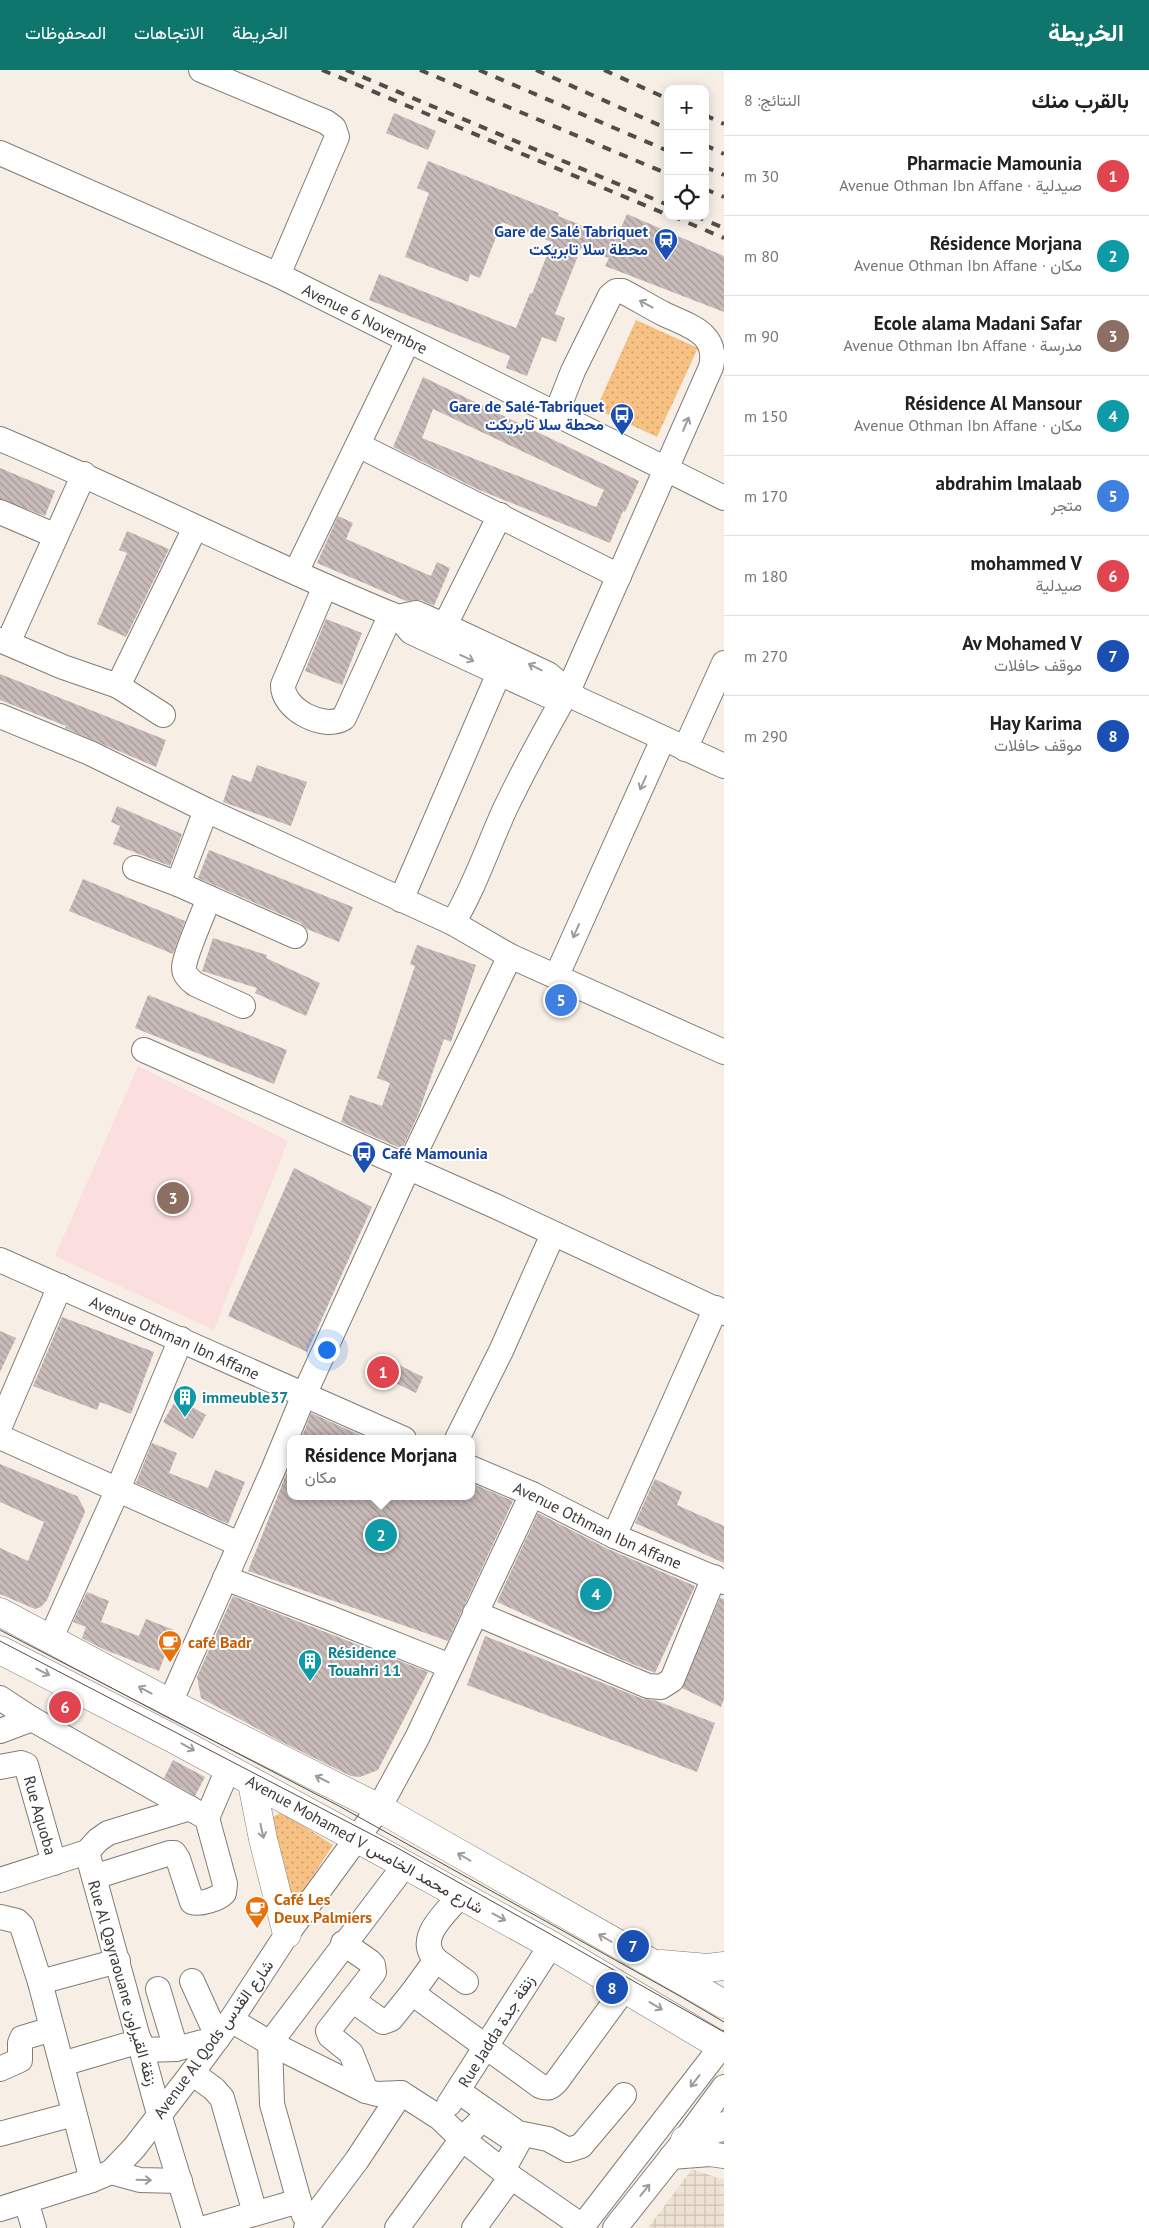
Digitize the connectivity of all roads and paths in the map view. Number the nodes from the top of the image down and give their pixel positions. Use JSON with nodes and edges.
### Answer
{"nodes":[{"id":1,"x":201,"y":70,"type":"edge"},
{"id":2,"x":0,"y":153,"type":"edge"},
{"id":3,"x":278,"y":275,"type":"junction"},
{"id":4,"x":408,"y":341,"type":"junction"},
{"id":5,"x":717,"y":370,"type":"edge"},
{"id":6,"x":556,"y":414,"type":"junction"},
{"id":7,"x":0,"y":439,"type":"edge"},
{"id":8,"x":358,"y":445,"type":"junction"},
{"id":9,"x":666,"y":469,"type":"junction"},
{"id":10,"x":84,"y":474,"type":"junction"},
{"id":11,"x":724,"y":498,"type":"edge"},
{"id":12,"x":0,"y":512,"type":"edge"},
{"id":13,"x":500,"y":515,"type":"junction"},
{"id":14,"x":195,"y":528,"type":"junction"},
{"id":15,"x":56,"y":536,"type":"junction"},
{"id":16,"x":296,"y":572,"type":"junction"},
{"id":17,"x":619,"y":576,"type":"junction"},
{"id":18,"x":325,"y":586,"type":"junction"},
{"id":19,"x":394,"y":615,"type":"junction"},
{"id":20,"x":441,"y":635,"type":"junction"},
{"id":21,"x":4,"y":642,"type":"edge"},
{"id":22,"x":724,"y":663,"type":"edge"},
{"id":23,"x":499,"y":674,"type":"junction"},
{"id":24,"x":118,"y":686,"type":"junction"},
{"id":25,"x":569,"y":694,"type":"junction"},
{"id":26,"x":163,"y":715,"type":"dead end"},
{"id":27,"x":0,"y":716,"type":"edge"},
{"id":28,"x":663,"y":739,"type":"junction"},
{"id":29,"x":685,"y":749,"type":"junction"},
{"id":30,"x":724,"y":766,"type":"edge"},
{"id":31,"x":206,"y":810,"type":"junction"},
{"id":32,"x":135,"y":868,"type":"dead end"},
{"id":33,"x":178,"y":884,"type":"junction"},
{"id":34,"x":209,"y":898,"type":"junction"},
{"id":35,"x":401,"y":900,"type":"junction"},
{"id":36,"x":452,"y":923,"type":"junction"},
{"id":37,"x":295,"y":936,"type":"dead end"},
{"id":38,"x":510,"y":956,"type":"junction"},
{"id":39,"x":557,"y":975,"type":"junction"},
{"id":40,"x":243,"y":1006,"type":"dead end"},
{"id":41,"x":144,"y":1050,"type":"dead end"},
{"id":42,"x":724,"y":1052,"type":"edge"},
{"id":43,"x":408,"y":1168,"type":"junction"},
{"id":44,"x":553,"y":1234,"type":"junction"},
{"id":45,"x":0,"y":1260,"type":"edge"},
{"id":46,"x":60,"y":1286,"type":"junction"},
{"id":47,"x":720,"y":1310,"type":"edge"},
{"id":48,"x":181,"y":1339,"type":"junction"},
{"id":49,"x":304,"y":1395,"type":"junction"},
{"id":50,"x":0,"y":1426,"type":"edge"},
{"id":51,"x":287,"y":1435,"type":"edge"},
{"id":52,"x":395,"y":1435,"type":"edge"},
{"id":53,"x":459,"y":1435,"type":"edge"},
{"id":54,"x":287,"y":1436,"type":"edge"},
{"id":55,"x":0,"y":1438,"type":"edge"},
{"id":56,"x":475,"y":1470,"type":"edge"},
{"id":57,"x":118,"y":1489,"type":"junction"},
{"id":58,"x":532,"y":1494,"type":"junction"},
{"id":59,"x":614,"y":1536,"type":"junction"},
{"id":60,"x":239,"y":1544,"type":"junction"},
{"id":61,"x":225,"y":1578,"type":"junction"},
{"id":62,"x":719,"y":1579,"type":"edge"},
{"id":63,"x":0,"y":1612,"type":"edge"},
{"id":64,"x":476,"y":1613,"type":"junction"},
{"id":65,"x":50,"y":1640,"type":"junction"},
{"id":66,"x":0,"y":1650,"type":"edge"},
{"id":67,"x":450,"y":1666,"type":"junction"},
{"id":68,"x":0,"y":1698,"type":"edge"},
{"id":69,"x":170,"y":1703,"type":"junction"},
{"id":70,"x":32,"y":1719,"type":"junction"},
{"id":71,"x":0,"y":1731,"type":"edge"},
{"id":72,"x":0,"y":1767,"type":"edge"},
{"id":73,"x":228,"y":1769,"type":"junction"},
{"id":74,"x":252,"y":1783,"type":"junction"},
{"id":75,"x":379,"y":1808,"type":"junction"},
{"id":76,"x":199,"y":1813,"type":"junction"},
{"id":77,"x":356,"y":1838,"type":"junction"},
{"id":78,"x":87,"y":1852,"type":"junction"},
{"id":79,"x":54,"y":1864,"type":"junction"},
{"id":80,"x":404,"y":1866,"type":"junction"},
{"id":81,"x":94,"y":1877,"type":"junction"},
{"id":82,"x":0,"y":1880,"type":"edge"},
{"id":83,"x":460,"y":1896,"type":"junction"},
{"id":84,"x":0,"y":1917,"type":"edge"},
{"id":85,"x":287,"y":1934,"type":"junction"},
{"id":86,"x":343,"y":1943,"type":"junction"},
{"id":87,"x":551,"y":1945,"type":"junction"},
{"id":88,"x":436,"y":1960,"type":"junction"},
{"id":89,"x":118,"y":1961,"type":"junction"},
{"id":90,"x":647,"y":1962,"type":"junction"},
{"id":91,"x":724,"y":1966,"type":"edge"},
{"id":92,"x":192,"y":1981,"type":"dead end"},
{"id":93,"x":40,"y":1982,"type":"junction"},
{"id":94,"x":466,"y":1982,"type":"dead end"},
{"id":95,"x":625,"y":1988,"type":"junction"},
{"id":96,"x":158,"y":1989,"type":"dead end"},
{"id":97,"x":412,"y":1993,"type":"junction"},
{"id":98,"x":352,"y":2000,"type":"junction"},
{"id":99,"x":724,"y":2004,"type":"edge"},
{"id":100,"x":52,"y":2029,"type":"junction"},
{"id":101,"x":225,"y":2029,"type":"junction"},
{"id":102,"x":270,"y":2043,"type":"junction"},
{"id":103,"x":723,"y":2045,"type":"edge"},
{"id":104,"x":141,"y":2046,"type":"junction"},
{"id":105,"x":485,"y":2048,"type":"junction"},
{"id":106,"x":176,"y":2049,"type":"junction"},
{"id":107,"x":62,"y":2064,"type":"junction"},
{"id":108,"x":0,"y":2069,"type":"edge"},
{"id":109,"x":192,"y":2073,"type":"junction"},
{"id":110,"x":724,"y":2087,"type":"edge"},
{"id":111,"x":366,"y":2091,"type":"junction"},
{"id":112,"x":458,"y":2091,"type":"junction"},
{"id":113,"x":401,"y":2093,"type":"junction"},
{"id":114,"x":624,"y":2095,"type":"dead end"},
{"id":115,"x":74,"y":2114,"type":"junction"},
{"id":116,"x":159,"y":2114,"type":"junction"},
{"id":117,"x":440,"y":2118,"type":"junction"},
{"id":118,"x":724,"y":2126,"type":"edge"},
{"id":119,"x":0,"y":2134,"type":"edge"},
{"id":120,"x":462,"y":2139,"type":"junction"},
{"id":121,"x":724,"y":2142,"type":"edge"},
{"id":122,"x":679,"y":2147,"type":"junction"},
{"id":123,"x":724,"y":2156,"type":"edge"},
{"id":124,"x":507,"y":2174,"type":"junction"},
{"id":125,"x":101,"y":2176,"type":"junction"},
{"id":126,"x":180,"y":2181,"type":"junction"},
{"id":127,"x":298,"y":2201,"type":"junction"},
{"id":128,"x":26,"y":2202,"type":"junction"},
{"id":129,"x":0,"y":2209,"type":"edge"},
{"id":130,"x":255,"y":2213,"type":"junction"},
{"id":131,"x":309,"y":2227,"type":"edge"},
{"id":132,"x":582,"y":2227,"type":"edge"},
{"id":133,"x":34,"y":2228,"type":"edge"},
{"id":134,"x":194,"y":2228,"type":"edge"},
{"id":135,"x":205,"y":2228,"type":"edge"},
{"id":136,"x":397,"y":2228,"type":"edge"},
{"id":137,"x":474,"y":2228,"type":"edge"},
{"id":138,"x":615,"y":2228,"type":"edge"}],
"edges":[{"from":1,"to":3,"type":"street"},
{"from":2,"to":3,"type":"street","name":"Avenue 6 Novembre"},
{"from":3,"to":4,"type":"street","name":"Avenue 6 Novembre"},
{"from":4,"to":6,"type":"street","name":"Avenue 6 Novembre"},
{"from":4,"to":8,"type":"street"},
{"from":5,"to":6,"type":"street","one_way":true},
{"from":9,"to":5,"type":"street","one_way":true},
{"from":6,"to":9,"type":"street","name":"Avenue 6 Novembre"},
{"from":7,"to":10,"type":"street"},
{"from":8,"to":13,"type":"street"},
{"from":8,"to":16,"type":"street"},
{"from":9,"to":11,"type":"street","name":"Avenue 6 Novembre"},
{"from":9,"to":17,"type":"street"},
{"from":10,"to":14,"type":"street"},
{"from":10,"to":15,"type":"street"},
{"from":12,"to":15,"type":"street"},
{"from":13,"to":17,"type":"street"},
{"from":13,"to":20,"type":"street"},
{"from":14,"to":16,"type":"street"},
{"from":14,"to":24,"type":"street"},
{"from":15,"to":21,"type":"street"},
{"from":16,"to":18,"type":"street"},
{"from":17,"to":25,"type":"street"},
{"from":18,"to":19,"type":"street"},
{"from":18,"to":19,"type":"street"},
{"from":19,"to":20,"type":"street"},
{"from":20,"to":23,"type":"street","one_way":true},
{"from":25,"to":20,"type":"street","one_way":true},
{"from":21,"to":24,"type":"street"},
{"from":22,"to":29,"type":"street"},
{"from":23,"to":25,"type":"street"},
{"from":23,"to":35,"type":"street"},
{"from":24,"to":26,"type":"street"},
{"from":25,"to":28,"type":"street"},
{"from":25,"to":36,"type":"street"},
{"from":27,"to":31,"type":"street"},
{"from":28,"to":29,"type":"street"},
{"from":28,"to":39,"type":"street","one_way":true},
{"from":29,"to":30,"type":"street"},
{"from":31,"to":33,"type":"street"},
{"from":31,"to":35,"type":"street"},
{"from":32,"to":33,"type":"street"},
{"from":33,"to":34,"type":"street"},
{"from":34,"to":37,"type":"street"},
{"from":34,"to":40,"type":"street"},
{"from":35,"to":36,"type":"street"},
{"from":36,"to":38,"type":"street"},
{"from":38,"to":39,"type":"street"},
{"from":38,"to":43,"type":"street"},
{"from":39,"to":42,"type":"street"},
{"from":41,"to":43,"type":"street"},
{"from":43,"to":44,"type":"street"},
{"from":43,"to":49,"type":"street"},
{"from":44,"to":47,"type":"street"},
{"from":44,"to":53,"type":"street"},
{"from":45,"to":46,"type":"street","name":"Avenue Othman Ibn Affane"},
{"from":46,"to":48,"type":"street","name":"Avenue Othman Ibn Affane"},
{"from":46,"to":50,"type":"street"},
{"from":47,"to":59,"type":"street"},
{"from":48,"to":49,"type":"street","name":"Avenue Othman Ibn Affane"},
{"from":48,"to":57,"type":"street"},
{"from":49,"to":51,"type":"street"},
{"from":49,"to":52,"type":"street","name":"Avenue Othman Ibn Affane"},
{"from":54,"to":60,"type":"street"},
{"from":55,"to":57,"type":"street"},
{"from":56,"to":58,"type":"street","name":"Avenue Othman Ibn Affane"},
{"from":57,"to":60,"type":"street"},
{"from":57,"to":65,"type":"street"},
{"from":58,"to":59,"type":"street","name":"Avenue Othman Ibn Affane"},
{"from":58,"to":64,"type":"street","name":"Avenue Al Qods شارع القدس"},
{"from":59,"to":62,"type":"street","name":"Avenue Othman Ibn Affane"},
{"from":60,"to":61,"type":"street"},
{"from":61,"to":67,"type":"street"},
{"from":61,"to":69,"type":"street"},
{"from":62,"to":64,"type":"street"},
{"from":63,"to":65,"type":"main road","name":"Avenue Mohamed V شارع محمد الخامس"},
{"from":64,"to":67,"type":"street","name":"Avenue Al Qods شارع القدس"},
{"from":69,"to":65,"type":"main road","name":"Avenue Mohamed V شارع محمد الخامس","one_way":true},
{"from":66,"to":73,"type":"main road","name":"Avenue Mohamed V شارع محمد الخامس","one_way":true},
{"from":67,"to":75,"type":"street","name":"Avenue Al Qods شارع القدس"},
{"from":68,"to":70,"type":"street"},
{"from":75,"to":69,"type":"main road","name":"Avenue Mohamed V شارع محمد الخامس","one_way":true},
{"from":70,"to":71,"type":"street"},
{"from":70,"to":76,"type":"street"},
{"from":72,"to":79,"type":"street","name":"Rue Aquoba"},
{"from":73,"to":74,"type":"main road","name":"Avenue Mohamed V شارع محمد الخامس"},
{"from":73,"to":76,"type":"street"},
{"from":74,"to":77,"type":"main road","name":"Avenue Mohamed V شارع محمد الخامس"},
{"from":74,"to":85,"type":"main road","one_way":true},
{"from":75,"to":77,"type":"street","name":"Avenue Al Qods شارع القدس"},
{"from":90,"to":75,"type":"main road","name":"Avenue Mohamed V شارع محمد الخامس","one_way":true},
{"from":76,"to":78,"type":"street"},
{"from":76,"to":81,"type":"street"},
{"from":77,"to":80,"type":"main road","name":"Avenue Mohamed V شارع محمد الخامس"},
{"from":77,"to":85,"type":"street","name":"Avenue Al Qods شارع القدس"},
{"from":78,"to":79,"type":"street"},
{"from":78,"to":81,"type":"street","name":"Rue Al Qayraouane زنقة القيراون"},
{"from":79,"to":82,"type":"street"},
{"from":80,"to":83,"type":"main road","name":"Avenue Mohamed V شارع محمد الخامس"},
{"from":80,"to":86,"type":"street"},
{"from":81,"to":89,"type":"street","name":"Rue Al Qayraouane زنقة القيراون"},
{"from":83,"to":87,"type":"main road","name":"Avenue Mohamed V شارع محمد الخامس","one_way":true},
{"from":83,"to":88,"type":"street"},
{"from":84,"to":93,"type":"street"},
{"from":85,"to":101,"type":"street","name":"Avenue Al Qods شارع القدس"},
{"from":86,"to":98,"type":"street"},
{"from":86,"to":102,"type":"street"},
{"from":87,"to":95,"type":"main road","name":"Avenue Mohamed V شارع محمد الخامس"},
{"from":87,"to":105,"type":"street","name":"Rue Jadda زنقة جدة"},
{"from":88,"to":94,"type":"street"},
{"from":88,"to":97,"type":"street"},
{"from":89,"to":93,"type":"street"},
{"from":89,"to":104,"type":"street","name":"Rue Al Qayraouane زنقة القيراون"},
{"from":90,"to":91,"type":"main road"},
{"from":90,"to":99,"type":"main road","name":"Avenue Mohamed V شارع محمد الخامس"},
{"from":92,"to":101,"type":"street"},
{"from":93,"to":100,"type":"street"},
{"from":95,"to":103,"type":"main road","name":"Avenue Mohamed V شارع محمد الخامس","one_way":true},
{"from":95,"to":105,"type":"street"},
{"from":96,"to":106,"type":"street"},
{"from":97,"to":98,"type":"street"},
{"from":97,"to":105,"type":"street"},
{"from":98,"to":111,"type":"street"},
{"from":100,"to":107,"type":"street"},
{"from":100,"to":108,"type":"street"},
{"from":101,"to":102,"type":"street"},
{"from":101,"to":106,"type":"street"},
{"from":101,"to":109,"type":"street","name":"Avenue Al Qods شارع القدس"},
{"from":102,"to":111,"type":"street"},
{"from":102,"to":127,"type":"street"},
{"from":103,"to":132,"type":"street","one_way":true},
{"from":104,"to":106,"type":"street"},
{"from":104,"to":107,"type":"street"},
{"from":104,"to":116,"type":"street","name":"Rue Al Qayraouane زنقة القيراون"},
{"from":105,"to":112,"type":"street","name":"Rue Jadda زنقة جدة"},
{"from":107,"to":115,"type":"street"},
{"from":109,"to":116,"type":"street","name":"Avenue Al Qods شارع القدس"},
{"from":109,"to":130,"type":"street"},
{"from":110,"to":122,"type":"street"},
{"from":111,"to":113,"type":"street"},
{"from":112,"to":114,"type":"street"},
{"from":112,"to":117,"type":"street","name":"Rue Jadda زنقة جدة"},
{"from":113,"to":117,"type":"street"},
{"from":113,"to":131,"type":"street"},
{"from":115,"to":119,"type":"street"},
{"from":115,"to":125,"type":"street"},
{"from":116,"to":125,"type":"street","name":"Avenue Al Qods شارع القدس"},
{"from":116,"to":126,"type":"street","name":"Rue Al Qayraouane زنقة القيراون"},
{"from":117,"to":120,"type":"street"},
{"from":118,"to":122,"type":"main road"},
{"from":120,"to":124,"type":"street"},
{"from":120,"to":136,"type":"street"},
{"from":121,"to":122,"type":"street"},
{"from":122,"to":123,"type":"street"},
{"from":138,"to":122,"type":"street","one_way":true},
{"from":124,"to":132,"type":"street"},
{"from":124,"to":137,"type":"street"},
{"from":125,"to":126,"type":"street","one_way":true},
{"from":125,"to":128,"type":"street","name":"Avenue Al Qods شارع القدس"},
{"from":126,"to":134,"type":"street","name":"Rue Al Qayraouane زنقة القيراون"},
{"from":127,"to":130,"type":"street"},
{"from":127,"to":131,"type":"street"},
{"from":128,"to":129,"type":"street","name":"Avenue Al Qods شارع القدس"},
{"from":128,"to":133,"type":"street"},
{"from":130,"to":135,"type":"street"}]}
